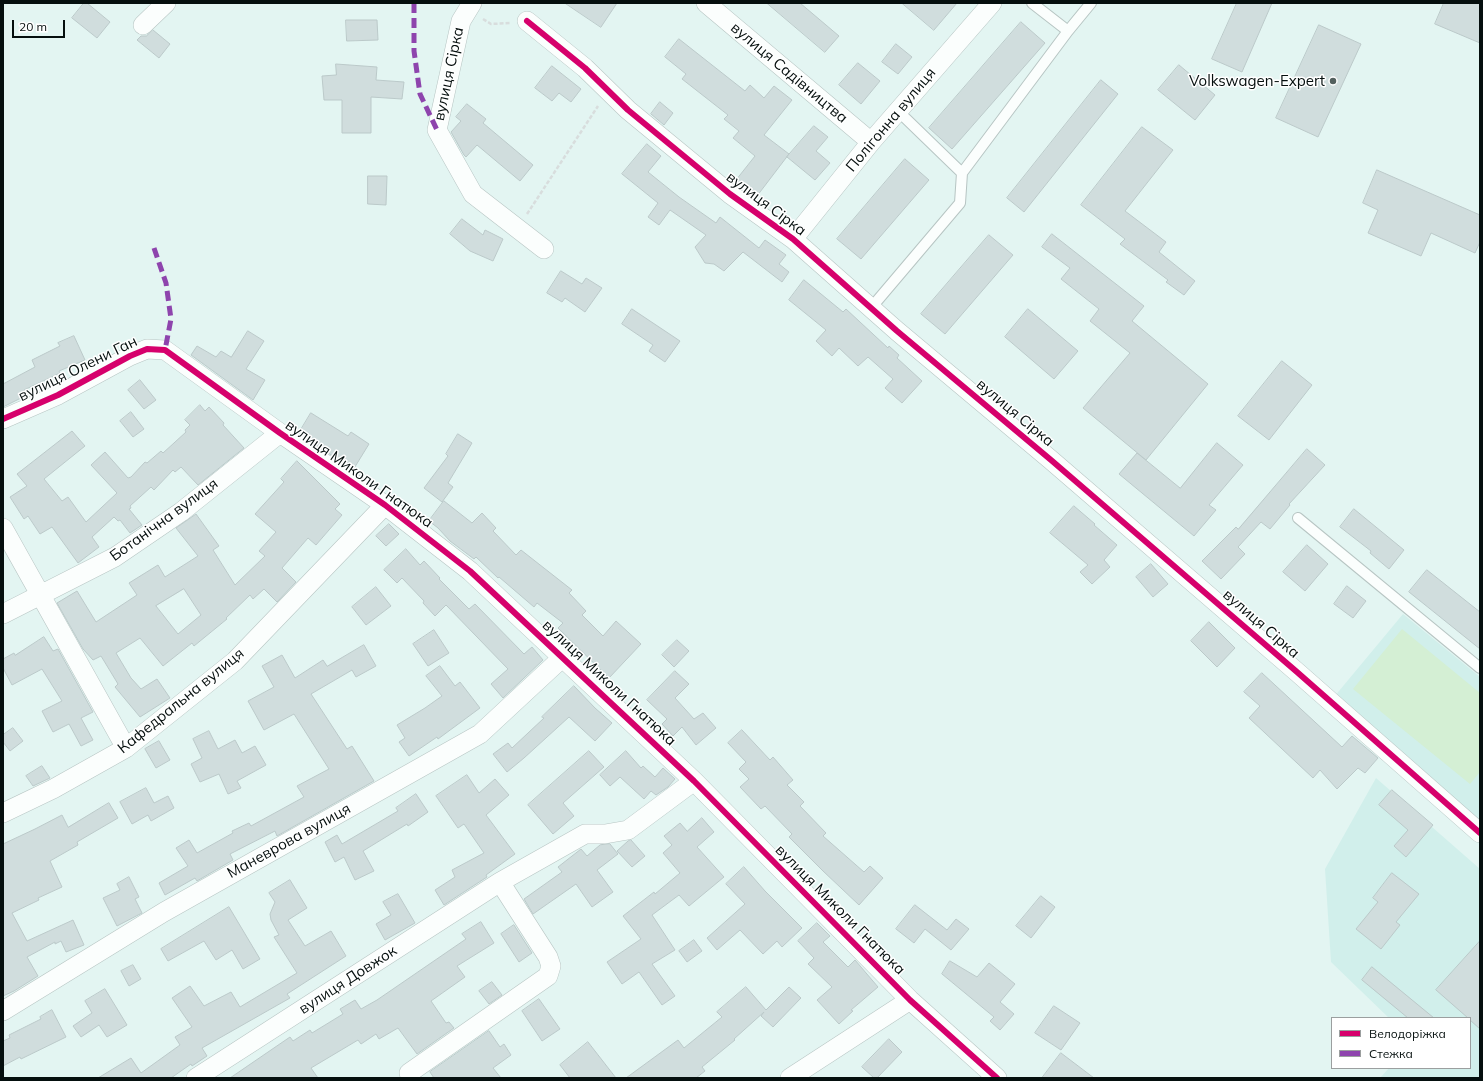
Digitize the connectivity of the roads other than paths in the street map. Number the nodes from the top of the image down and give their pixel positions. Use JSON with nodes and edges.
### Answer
{"nodes":[{"id":1,"x":166,"y":3,"type":"edge"},
{"id":2,"x":706,"y":3,"type":"edge"},
{"id":3,"x":992,"y":3,"type":"edge"},
{"id":4,"x":1032,"y":3,"type":"edge"},
{"id":5,"x":1091,"y":3,"type":"edge"},
{"id":6,"x":470,"y":6,"type":"edge"},
{"id":7,"x":527,"y":21,"type":"road end"},
{"id":8,"x":143,"y":25,"type":"dead end"},
{"id":9,"x":1068,"y":31,"type":"junction"},
{"id":10,"x":898,"y":111,"type":"junction"},
{"id":11,"x":871,"y":142,"type":"junction"},
{"id":12,"x":962,"y":174,"type":"junction"},
{"id":13,"x":793,"y":239,"type":"junction"},
{"id":14,"x":544,"y":248,"type":"dead end"},
{"id":15,"x":871,"y":308,"type":"junction"},
{"id":16,"x":165,"y":350,"type":"joint"},
{"id":17,"x":3,"y":419,"type":"edge"},
{"id":18,"x":280,"y":433,"type":"junction"},
{"id":19,"x":385,"y":505,"type":"junction"},
{"id":20,"x":1298,"y":518,"type":"dead end"},
{"id":21,"x":3,"y":528,"type":"edge"},
{"id":22,"x":41,"y":596,"type":"junction"},
{"id":23,"x":3,"y":614,"type":"edge"},
{"id":24,"x":563,"y":657,"type":"junction"},
{"id":25,"x":1480,"y":668,"type":"edge"},
{"id":26,"x":126,"y":748,"type":"junction"},
{"id":27,"x":694,"y":781,"type":"junction"},
{"id":28,"x":3,"y":813,"type":"edge"},
{"id":29,"x":1480,"y":833,"type":"edge"},
{"id":30,"x":500,"y":882,"type":"junction"},
{"id":31,"x":910,"y":1000,"type":"junction"},
{"id":32,"x":3,"y":1011,"type":"edge"},
{"id":33,"x":409,"y":1073,"type":"dead end"},
{"id":34,"x":196,"y":1078,"type":"edge"},
{"id":35,"x":790,"y":1078,"type":"edge"},
{"id":36,"x":997,"y":1078,"type":"edge"}],
"edges":[{"from":1,"to":8,"type":"street"},
{"from":2,"to":11,"type":"street","name":"вулиця Садівництва"},
{"from":3,"to":10,"type":"street","name":"Полігонна вулиця"},
{"from":4,"to":9,"type":"lane"},
{"from":5,"to":9,"type":"lane"},
{"from":6,"to":14,"type":"street","name":"вулиця Сірка"},
{"from":7,"to":13,"type":"street","name":"вулиця Сірка"},
{"from":9,"to":12,"type":"lane"},
{"from":10,"to":11,"type":"street","name":"Полігонна вулиця"},
{"from":10,"to":12,"type":"lane"},
{"from":11,"to":13,"type":"street","name":"Полігонна вулиця"},
{"from":12,"to":15,"type":"lane"},
{"from":13,"to":15,"type":"street","name":"вулиця Сірка"},
{"from":15,"to":29,"type":"street","name":"вулиця Сірка"},
{"from":16,"to":17,"type":"street","name":"вулиця Олени Ган"},
{"from":16,"to":18,"type":"street","name":"вулиця Миколи Гнатюка"},
{"from":18,"to":19,"type":"street","name":"вулиця Миколи Гнатюка"},
{"from":18,"to":22,"type":"street","name":"Ботанічна вулиця"},
{"from":19,"to":24,"type":"street","name":"вулиця Миколи Гнатюка"},
{"from":19,"to":26,"type":"street","name":"Кафедральна вулиця"},
{"from":20,"to":25,"type":"lane"},
{"from":21,"to":22,"type":"street"},
{"from":22,"to":23,"type":"street","name":"Ботанічна вулиця"},
{"from":22,"to":26,"type":"street"},
{"from":24,"to":27,"type":"street","name":"вулиця Миколи Гнатюка"},
{"from":24,"to":32,"type":"street","name":"Маневрова вулиця"},
{"from":26,"to":28,"type":"street","name":"Кафедральна вулиця"},
{"from":27,"to":30,"type":"street","name":"вулиця Довжок"},
{"from":27,"to":31,"type":"street","name":"вулиця Миколи Гнатюка"},
{"from":30,"to":33,"type":"street"},
{"from":30,"to":34,"type":"street","name":"вулиця Довжок"},
{"from":31,"to":35,"type":"street"},
{"from":31,"to":36,"type":"street","name":"вулиця Миколи Гнатюка"}]}
